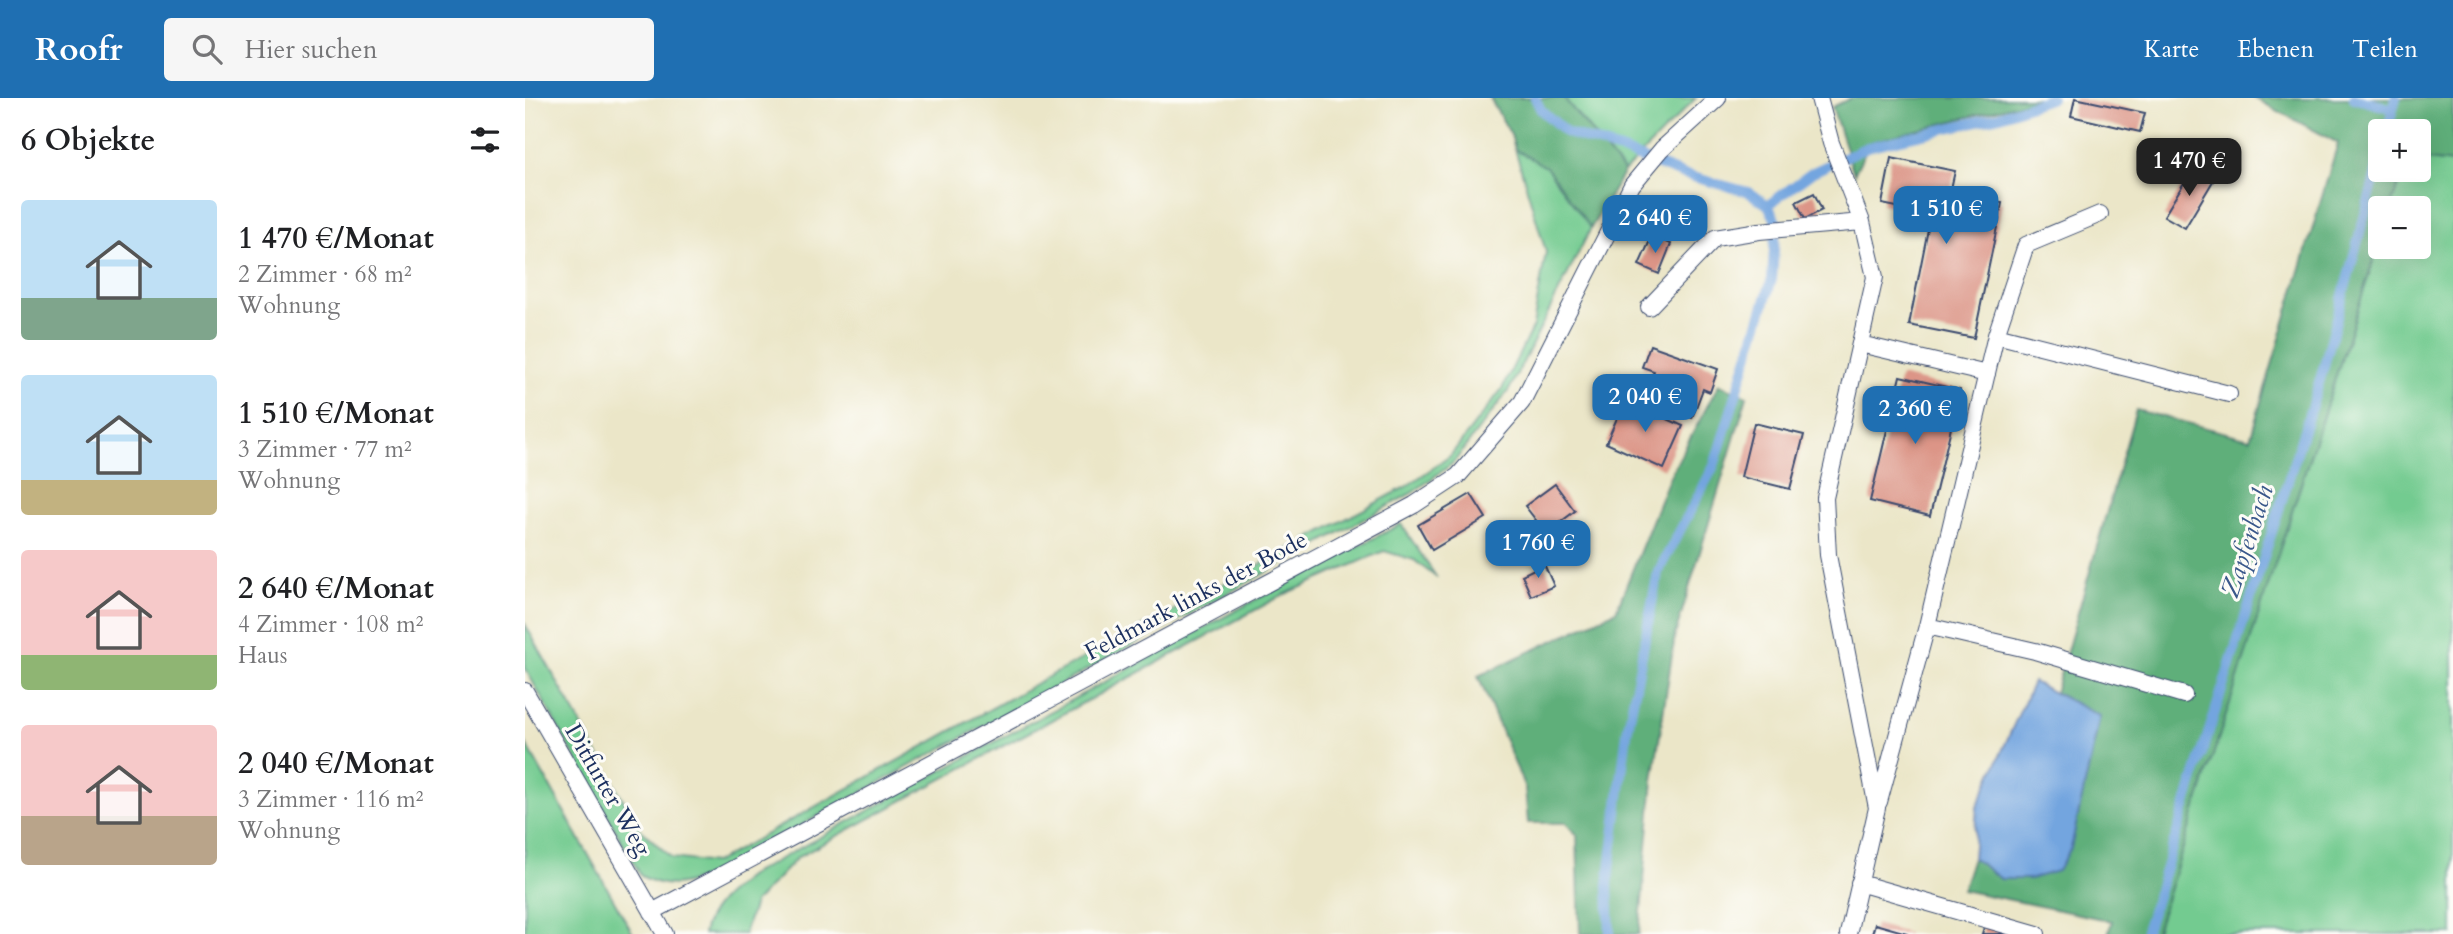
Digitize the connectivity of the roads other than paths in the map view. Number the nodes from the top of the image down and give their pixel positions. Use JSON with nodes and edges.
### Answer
{"nodes":[{"id":1,"x":1718,"y":98,"type":"edge"},
{"id":2,"x":1819,"y":98,"type":"edge"},
{"id":3,"x":2100,"y":214,"type":"dead end"},
{"id":4,"x":1862,"y":222,"type":"junction"},
{"id":5,"x":1649,"y":307,"type":"dead end"},
{"id":6,"x":1996,"y":335,"type":"junction"},
{"id":7,"x":1860,"y":344,"type":"junction"},
{"id":8,"x":1987,"y":374,"type":"junction"},
{"id":9,"x":2229,"y":394,"type":"dead end"},
{"id":10,"x":1927,"y":626,"type":"junction"},
{"id":11,"x":525,"y":691,"type":"edge"},
{"id":12,"x":2184,"y":695,"type":"dead end"},
{"id":13,"x":1877,"y":808,"type":"junction"},
{"id":14,"x":1859,"y":883,"type":"junction"},
{"id":15,"x":652,"y":912,"type":"junction"},
{"id":16,"x":665,"y":934,"type":"edge"},
{"id":17,"x":1848,"y":934,"type":"edge"},
{"id":18,"x":2037,"y":934,"type":"edge"}],
"edges":[{"from":1,"to":15,"type":"lane","name":"Feldmark links der Bode"},
{"from":2,"to":4,"type":"lane"},
{"from":3,"to":6,"type":"lane"},
{"from":4,"to":5,"type":"lane"},
{"from":4,"to":7,"type":"lane"},
{"from":6,"to":8,"type":"lane"},
{"from":6,"to":9,"type":"lane"},
{"from":7,"to":8,"type":"lane"},
{"from":7,"to":13,"type":"lane"},
{"from":8,"to":10,"type":"lane"},
{"from":10,"to":12,"type":"lane"},
{"from":10,"to":13,"type":"lane"},
{"from":11,"to":15,"type":"lane","name":"Ditfurter Weg"},
{"from":13,"to":14,"type":"lane"},
{"from":14,"to":17,"type":"lane"},
{"from":14,"to":18,"type":"lane"},
{"from":15,"to":16,"type":"lane","name":"Ditfurter Weg"}]}
